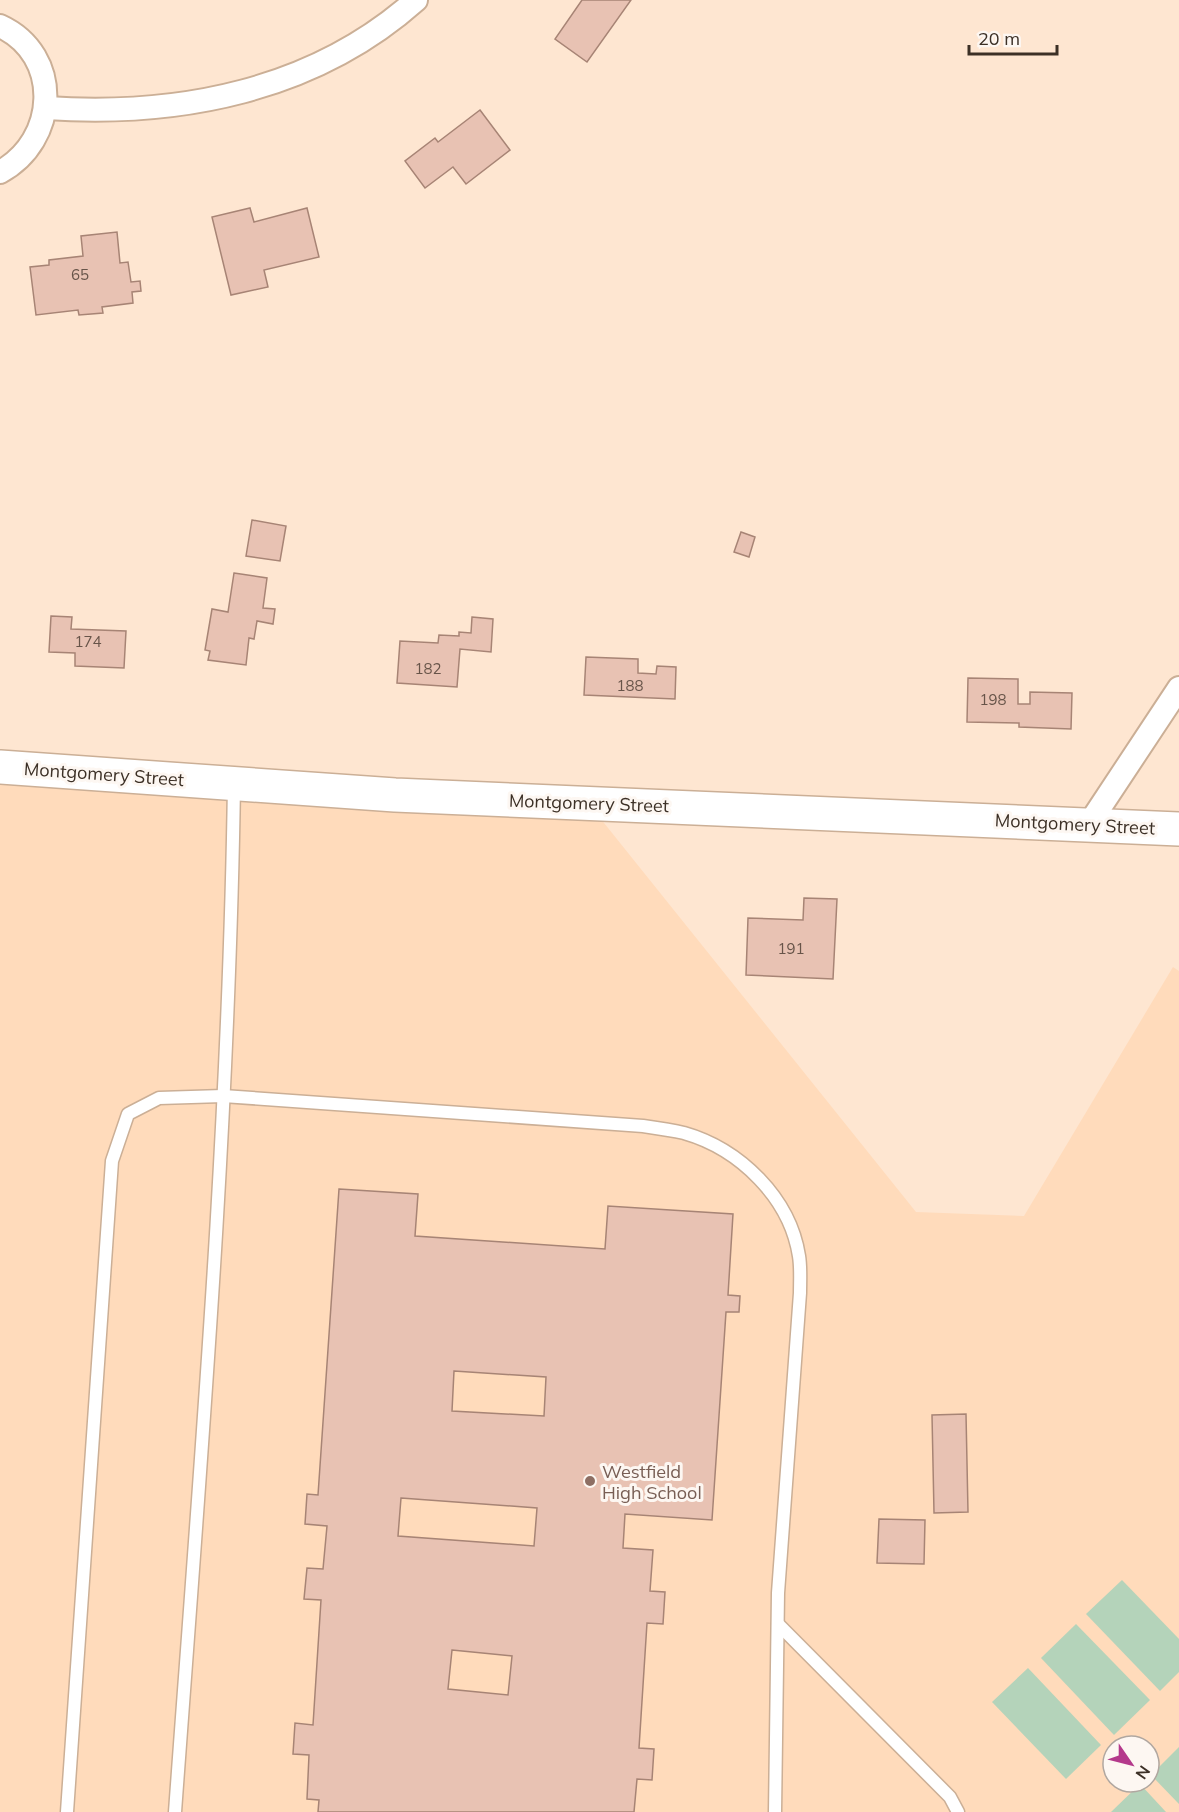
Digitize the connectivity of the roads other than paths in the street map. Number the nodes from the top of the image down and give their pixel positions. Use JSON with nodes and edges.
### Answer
{"nodes":[{"id":1,"x":416,"y":0,"type":"edge"},
{"id":2,"x":0,"y":26,"type":"edge"},
{"id":3,"x":46,"y":108,"type":"junction"},
{"id":4,"x":0,"y":172,"type":"edge"},
{"id":5,"x":1179,"y":688,"type":"edge"},
{"id":6,"x":0,"y":767,"type":"edge"},
{"id":7,"x":234,"y":782,"type":"junction"},
{"id":8,"x":1089,"y":824,"type":"junction"},
{"id":9,"x":1179,"y":829,"type":"edge"},
{"id":10,"x":223,"y":1096,"type":"junction"},
{"id":11,"x":778,"y":1624,"type":"junction"},
{"id":12,"x":67,"y":1812,"type":"edge"},
{"id":13,"x":175,"y":1812,"type":"edge"},
{"id":14,"x":775,"y":1812,"type":"edge"},
{"id":15,"x":958,"y":1812,"type":"edge"}],
"edges":[{"from":1,"to":3,"type":"street"},
{"from":2,"to":3,"type":"street"},
{"from":3,"to":4,"type":"street"},
{"from":5,"to":8,"type":"street"},
{"from":6,"to":7,"type":"main road","name":"Montgomery Street"},
{"from":7,"to":8,"type":"main road","name":"Montgomery Street"},
{"from":7,"to":10,"type":"lane"},
{"from":8,"to":9,"type":"main road","name":"Montgomery Street"},
{"from":10,"to":11,"type":"lane"},
{"from":10,"to":12,"type":"lane"},
{"from":10,"to":13,"type":"lane"},
{"from":11,"to":14,"type":"lane"},
{"from":11,"to":15,"type":"lane"}]}
